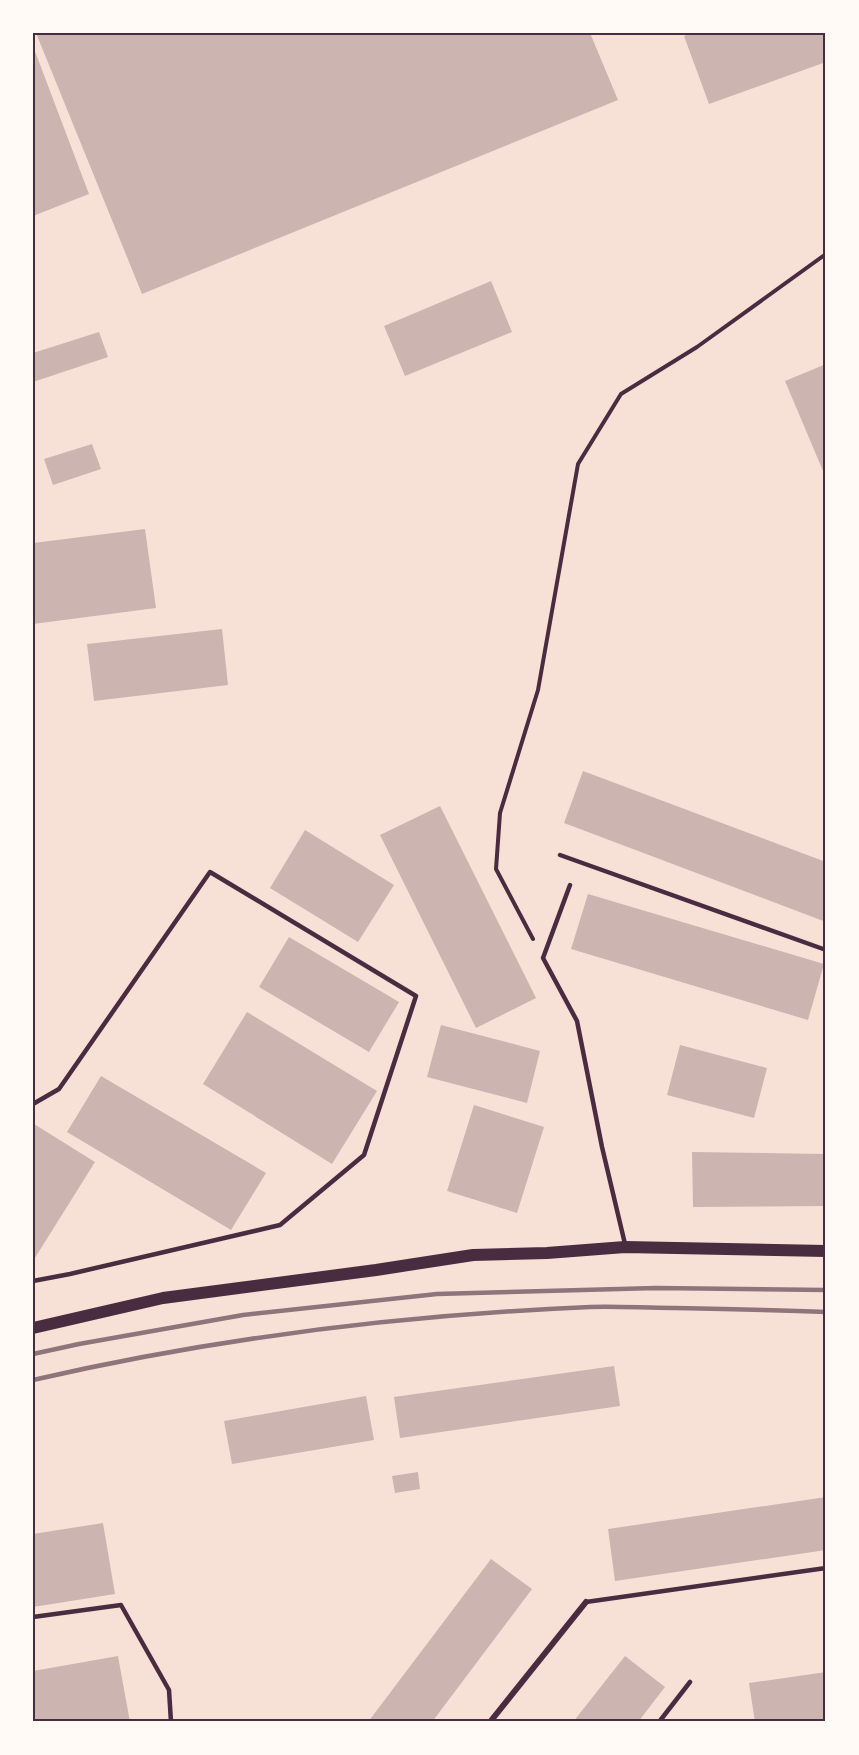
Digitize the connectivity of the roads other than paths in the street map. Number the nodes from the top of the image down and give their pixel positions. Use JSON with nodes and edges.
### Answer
{"nodes":[{"id":1,"x":560,"y":855,"type":"dead end"},
{"id":2,"x":570,"y":885,"type":"dead end"},
{"id":3,"x":826,"y":950,"type":"edge"},
{"id":4,"x":33,"y":1104,"type":"edge"},
{"id":5,"x":625,"y":1247,"type":"junction"},
{"id":6,"x":826,"y":1251,"type":"edge"},
{"id":7,"x":33,"y":1281,"type":"edge"},
{"id":8,"x":33,"y":1328,"type":"edge"},
{"id":9,"x":826,"y":1568,"type":"edge"},
{"id":10,"x":586,"y":1602,"type":"joint"},
{"id":11,"x":33,"y":1617,"type":"edge"},
{"id":12,"x":690,"y":1682,"type":"dead end"},
{"id":13,"x":171,"y":1722,"type":"edge"},
{"id":14,"x":490,"y":1722,"type":"edge"},
{"id":15,"x":659,"y":1722,"type":"edge"}],
"edges":[{"from":1,"to":3,"type":"lane"},
{"from":2,"to":5,"type":"lane"},
{"from":4,"to":7,"type":"lane"},
{"from":5,"to":6,"type":"main road"},
{"from":5,"to":8,"type":"main road"},
{"from":9,"to":10,"type":"lane"},
{"from":10,"to":14,"type":"street"},
{"from":11,"to":13,"type":"lane"},
{"from":12,"to":15,"type":"lane"}]}
